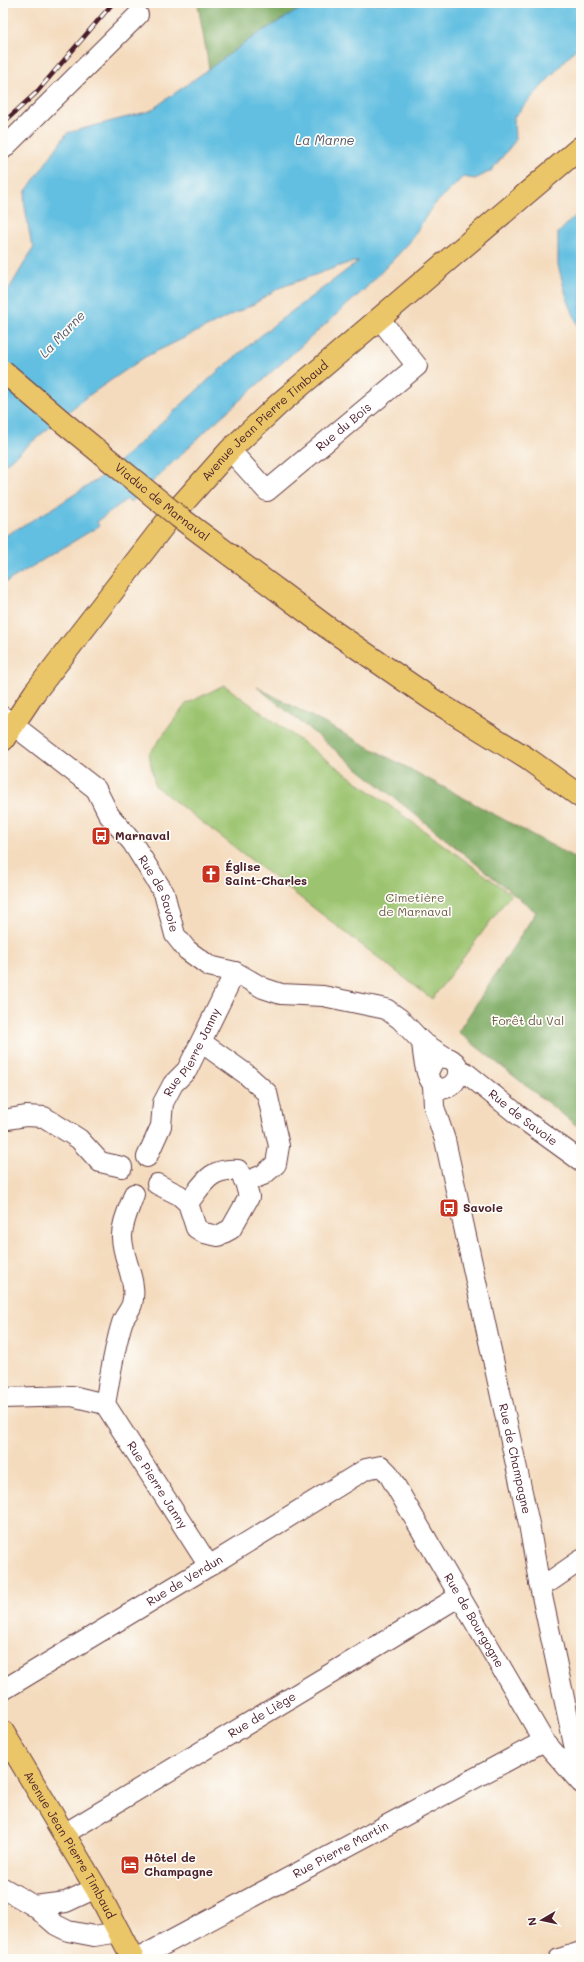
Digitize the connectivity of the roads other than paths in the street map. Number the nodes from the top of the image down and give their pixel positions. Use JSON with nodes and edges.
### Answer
{"nodes":[{"id":1,"x":138,"y":15,"type":"dead end"},
{"id":2,"x":3,"y":149,"type":"edge"},
{"id":3,"x":580,"y":149,"type":"edge"},
{"id":4,"x":379,"y":318,"type":"junction"},
{"id":5,"x":3,"y":371,"type":"edge"},
{"id":6,"x":230,"y":450,"type":"junction"},
{"id":7,"x":6,"y":727,"type":"edge"},
{"id":8,"x":528,"y":760,"type":"junction"},
{"id":9,"x":581,"y":787,"type":"edge"},
{"id":10,"x":581,"y":796,"type":"edge"},
{"id":11,"x":235,"y":972,"type":"junction"},
{"id":12,"x":201,"y":1042,"type":"junction"},
{"id":13,"x":445,"y":1076,"type":"junction"},
{"id":14,"x":3,"y":1120,"type":"edge"},
{"id":15,"x":147,"y":1157,"type":"junction"},
{"id":16,"x":581,"y":1161,"type":"edge"},
{"id":17,"x":122,"y":1167,"type":"junction"},
{"id":18,"x":245,"y":1182,"type":"junction"},
{"id":19,"x":157,"y":1184,"type":"junction"},
{"id":20,"x":134,"y":1194,"type":"junction"},
{"id":21,"x":188,"y":1203,"type":"junction"},
{"id":22,"x":3,"y":1398,"type":"edge"},
{"id":23,"x":105,"y":1404,"type":"junction"},
{"id":24,"x":366,"y":1469,"type":"joint"},
{"id":25,"x":581,"y":1560,"type":"edge"},
{"id":26,"x":209,"y":1566,"type":"junction"},
{"id":27,"x":539,"y":1582,"type":"junction"},
{"id":28,"x":460,"y":1596,"type":"junction"},
{"id":29,"x":3,"y":1690,"type":"edge"},
{"id":30,"x":3,"y":1732,"type":"edge"},
{"id":31,"x":544,"y":1742,"type":"junction"},
{"id":32,"x":581,"y":1777,"type":"edge"},
{"id":33,"x":581,"y":1783,"type":"edge"},
{"id":34,"x":64,"y":1834,"type":"junction"},
{"id":35,"x":3,"y":1888,"type":"edge"},
{"id":36,"x":96,"y":1888,"type":"junction"},
{"id":37,"x":34,"y":1906,"type":"junction"},
{"id":38,"x":120,"y":1932,"type":"junction"},
{"id":39,"x":581,"y":1952,"type":"edge"},
{"id":40,"x":133,"y":1959,"type":"edge"},
{"id":41,"x":137,"y":1959,"type":"edge"},
{"id":42,"x":559,"y":1959,"type":"edge"}],
"edges":[{"from":1,"to":2,"type":"street"},
{"from":3,"to":4,"type":"main road","name":"Avenue Jean Pierre Timbaud"},
{"from":4,"to":6,"type":"main road","name":"Avenue Jean Pierre Timbaud"},
{"from":4,"to":6,"type":"street","name":"Rue du Bois"},
{"from":5,"to":8,"type":"main road","name":"Viaduc de Marnaval","bridge":true},
{"from":6,"to":7,"type":"main road","name":"Avenue Jean Pierre Timbaud"},
{"from":7,"to":11,"type":"street","name":"Rue de Savoie"},
{"from":8,"to":9,"type":"main road"},
{"from":8,"to":10,"type":"main road"},
{"from":11,"to":12,"type":"street","name":"Rue Pierre Janny"},
{"from":11,"to":13,"type":"street","name":"Rue de Savoie"},
{"from":12,"to":15,"type":"street","name":"Rue Pierre Janny"},
{"from":12,"to":18,"type":"street"},
{"from":13,"to":16,"type":"street","name":"Rue de Savoie"},
{"from":13,"to":27,"type":"street","name":"Rue de Champagne"},
{"from":14,"to":17,"type":"street"},
{"from":15,"to":17,"type":"street"},
{"from":15,"to":19,"type":"street"},
{"from":17,"to":20,"type":"street"},
{"from":18,"to":21,"type":"street"},
{"from":18,"to":21,"type":"street"},
{"from":19,"to":20,"type":"street"},
{"from":19,"to":21,"type":"street"},
{"from":20,"to":23,"type":"street"},
{"from":22,"to":23,"type":"street"},
{"from":23,"to":26,"type":"street","name":"Rue Pierre Janny"},
{"from":24,"to":26,"type":"street","name":"Rue de Verdun"},
{"from":24,"to":28,"type":"street","name":"Rue de Bourgogne"},
{"from":25,"to":27,"type":"street"},
{"from":26,"to":29,"type":"street","name":"Rue de Verdun"},
{"from":27,"to":32,"type":"street","name":"Rue de Champagne"},
{"from":28,"to":31,"type":"street","name":"Rue de Bourgogne"},
{"from":28,"to":34,"type":"street","name":"Rue de Liège"},
{"from":30,"to":34,"type":"main road","name":"Avenue Jean Pierre Timbaud"},
{"from":31,"to":33,"type":"street","name":"Rue de Bourgogne"},
{"from":31,"to":41,"type":"street","name":"Rue Pierre Martin"},
{"from":34,"to":36,"type":"main road","name":"Avenue Jean Pierre Timbaud"},
{"from":35,"to":37,"type":"street"},
{"from":36,"to":37,"type":"street"},
{"from":36,"to":38,"type":"main road","name":"Avenue Jean Pierre Timbaud"},
{"from":37,"to":38,"type":"street"},
{"from":38,"to":40,"type":"main road","name":"Avenue Jean Pierre Timbaud"},
{"from":39,"to":42,"type":"street"}]}
